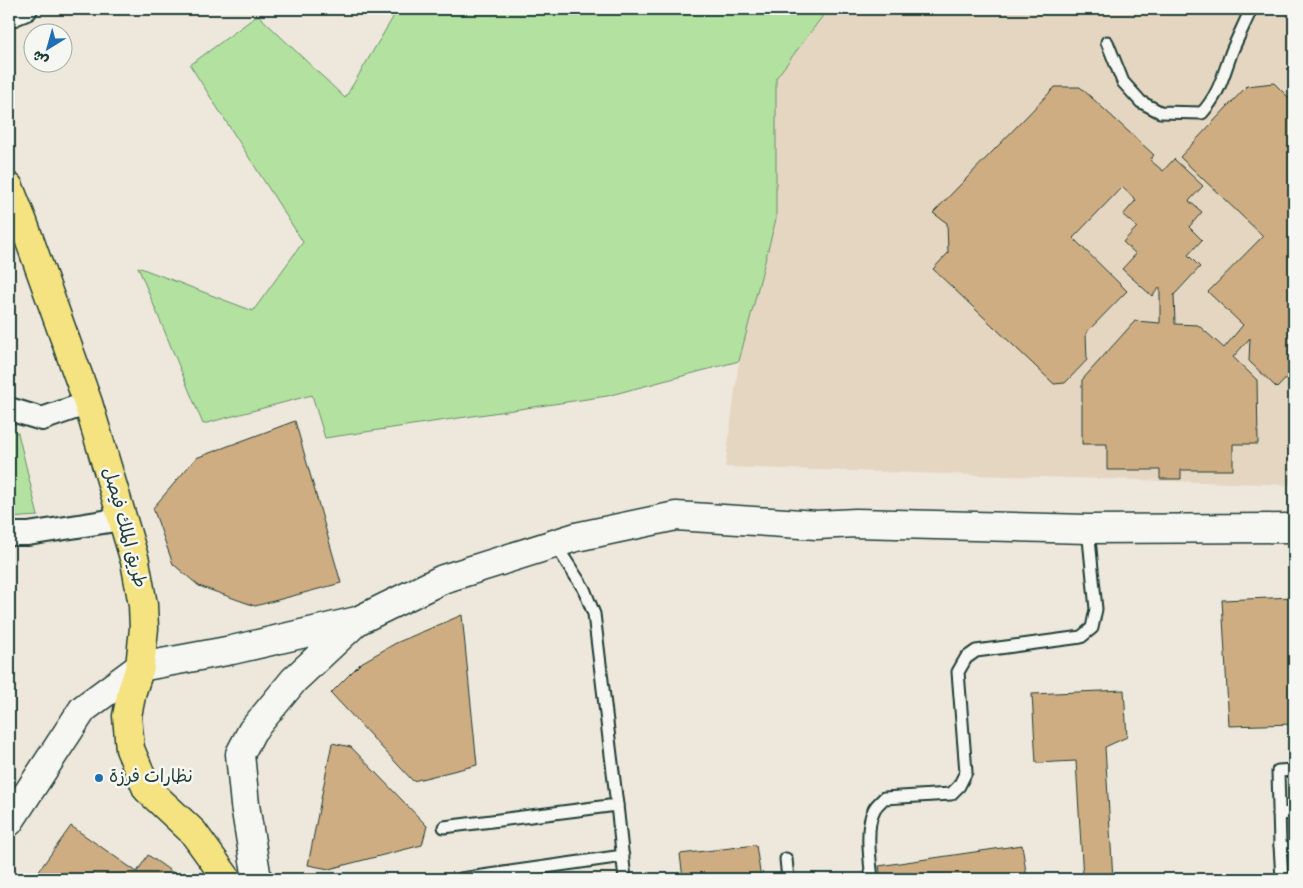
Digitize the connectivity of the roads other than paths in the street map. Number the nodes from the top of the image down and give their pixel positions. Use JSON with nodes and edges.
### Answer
{"nodes":[{"id":1,"x":1252,"y":9,"type":"edge"},
{"id":2,"x":1106,"y":42,"type":"dead end"},
{"id":3,"x":9,"y":188,"type":"edge"},
{"id":4,"x":88,"y":403,"type":"junction"},
{"id":5,"x":9,"y":409,"type":"edge"},
{"id":6,"x":122,"y":519,"type":"junction"},
{"id":7,"x":1294,"y":528,"type":"edge"},
{"id":8,"x":1088,"y":529,"type":"junction"},
{"id":9,"x":9,"y":534,"type":"edge"},
{"id":10,"x":555,"y":544,"type":"junction"},
{"id":11,"x":357,"y":621,"type":"junction"},
{"id":12,"x":140,"y":668,"type":"junction"},
{"id":13,"x":1294,"y":770,"type":"edge"},
{"id":14,"x":617,"y":805,"type":"junction"},
{"id":15,"x":1294,"y":813,"type":"edge"},
{"id":16,"x":1279,"y":814,"type":"junction"},
{"id":17,"x":9,"y":822,"type":"edge"},
{"id":18,"x":444,"y":827,"type":"dead end"},
{"id":19,"x":1280,"y":845,"type":"junction"},
{"id":20,"x":1294,"y":851,"type":"edge"},
{"id":21,"x":623,"y":856,"type":"junction"},
{"id":22,"x":786,"y":859,"type":"dead end"},
{"id":23,"x":227,"y":879,"type":"edge"},
{"id":24,"x":257,"y":879,"type":"edge"},
{"id":25,"x":461,"y":879,"type":"edge"},
{"id":26,"x":625,"y":879,"type":"edge"},
{"id":27,"x":788,"y":879,"type":"edge"},
{"id":28,"x":872,"y":879,"type":"edge"},
{"id":29,"x":1282,"y":879,"type":"edge"}],
"edges":[{"from":1,"to":2,"type":"lane"},
{"from":3,"to":4,"type":"main road","name":"طريق الملك فيصل"},
{"from":4,"to":5,"type":"street"},
{"from":4,"to":6,"type":"main road","name":"طريق الملك فيصل"},
{"from":6,"to":9,"type":"street"},
{"from":6,"to":12,"type":"main road","name":"طريق الملك فيصل"},
{"from":7,"to":8,"type":"street"},
{"from":8,"to":10,"type":"street"},
{"from":8,"to":28,"type":"lane"},
{"from":10,"to":11,"type":"street"},
{"from":10,"to":14,"type":"lane"},
{"from":11,"to":12,"type":"street"},
{"from":11,"to":24,"type":"street"},
{"from":12,"to":17,"type":"street"},
{"from":12,"to":23,"type":"main road","name":"طريق الملك فيصل"},
{"from":13,"to":16,"type":"lane"},
{"from":14,"to":18,"type":"lane"},
{"from":14,"to":21,"type":"lane"},
{"from":15,"to":16,"type":"lane"},
{"from":16,"to":19,"type":"lane"},
{"from":19,"to":20,"type":"lane"},
{"from":19,"to":29,"type":"lane"},
{"from":21,"to":25,"type":"lane"},
{"from":21,"to":26,"type":"lane"},
{"from":22,"to":27,"type":"lane"}]}
